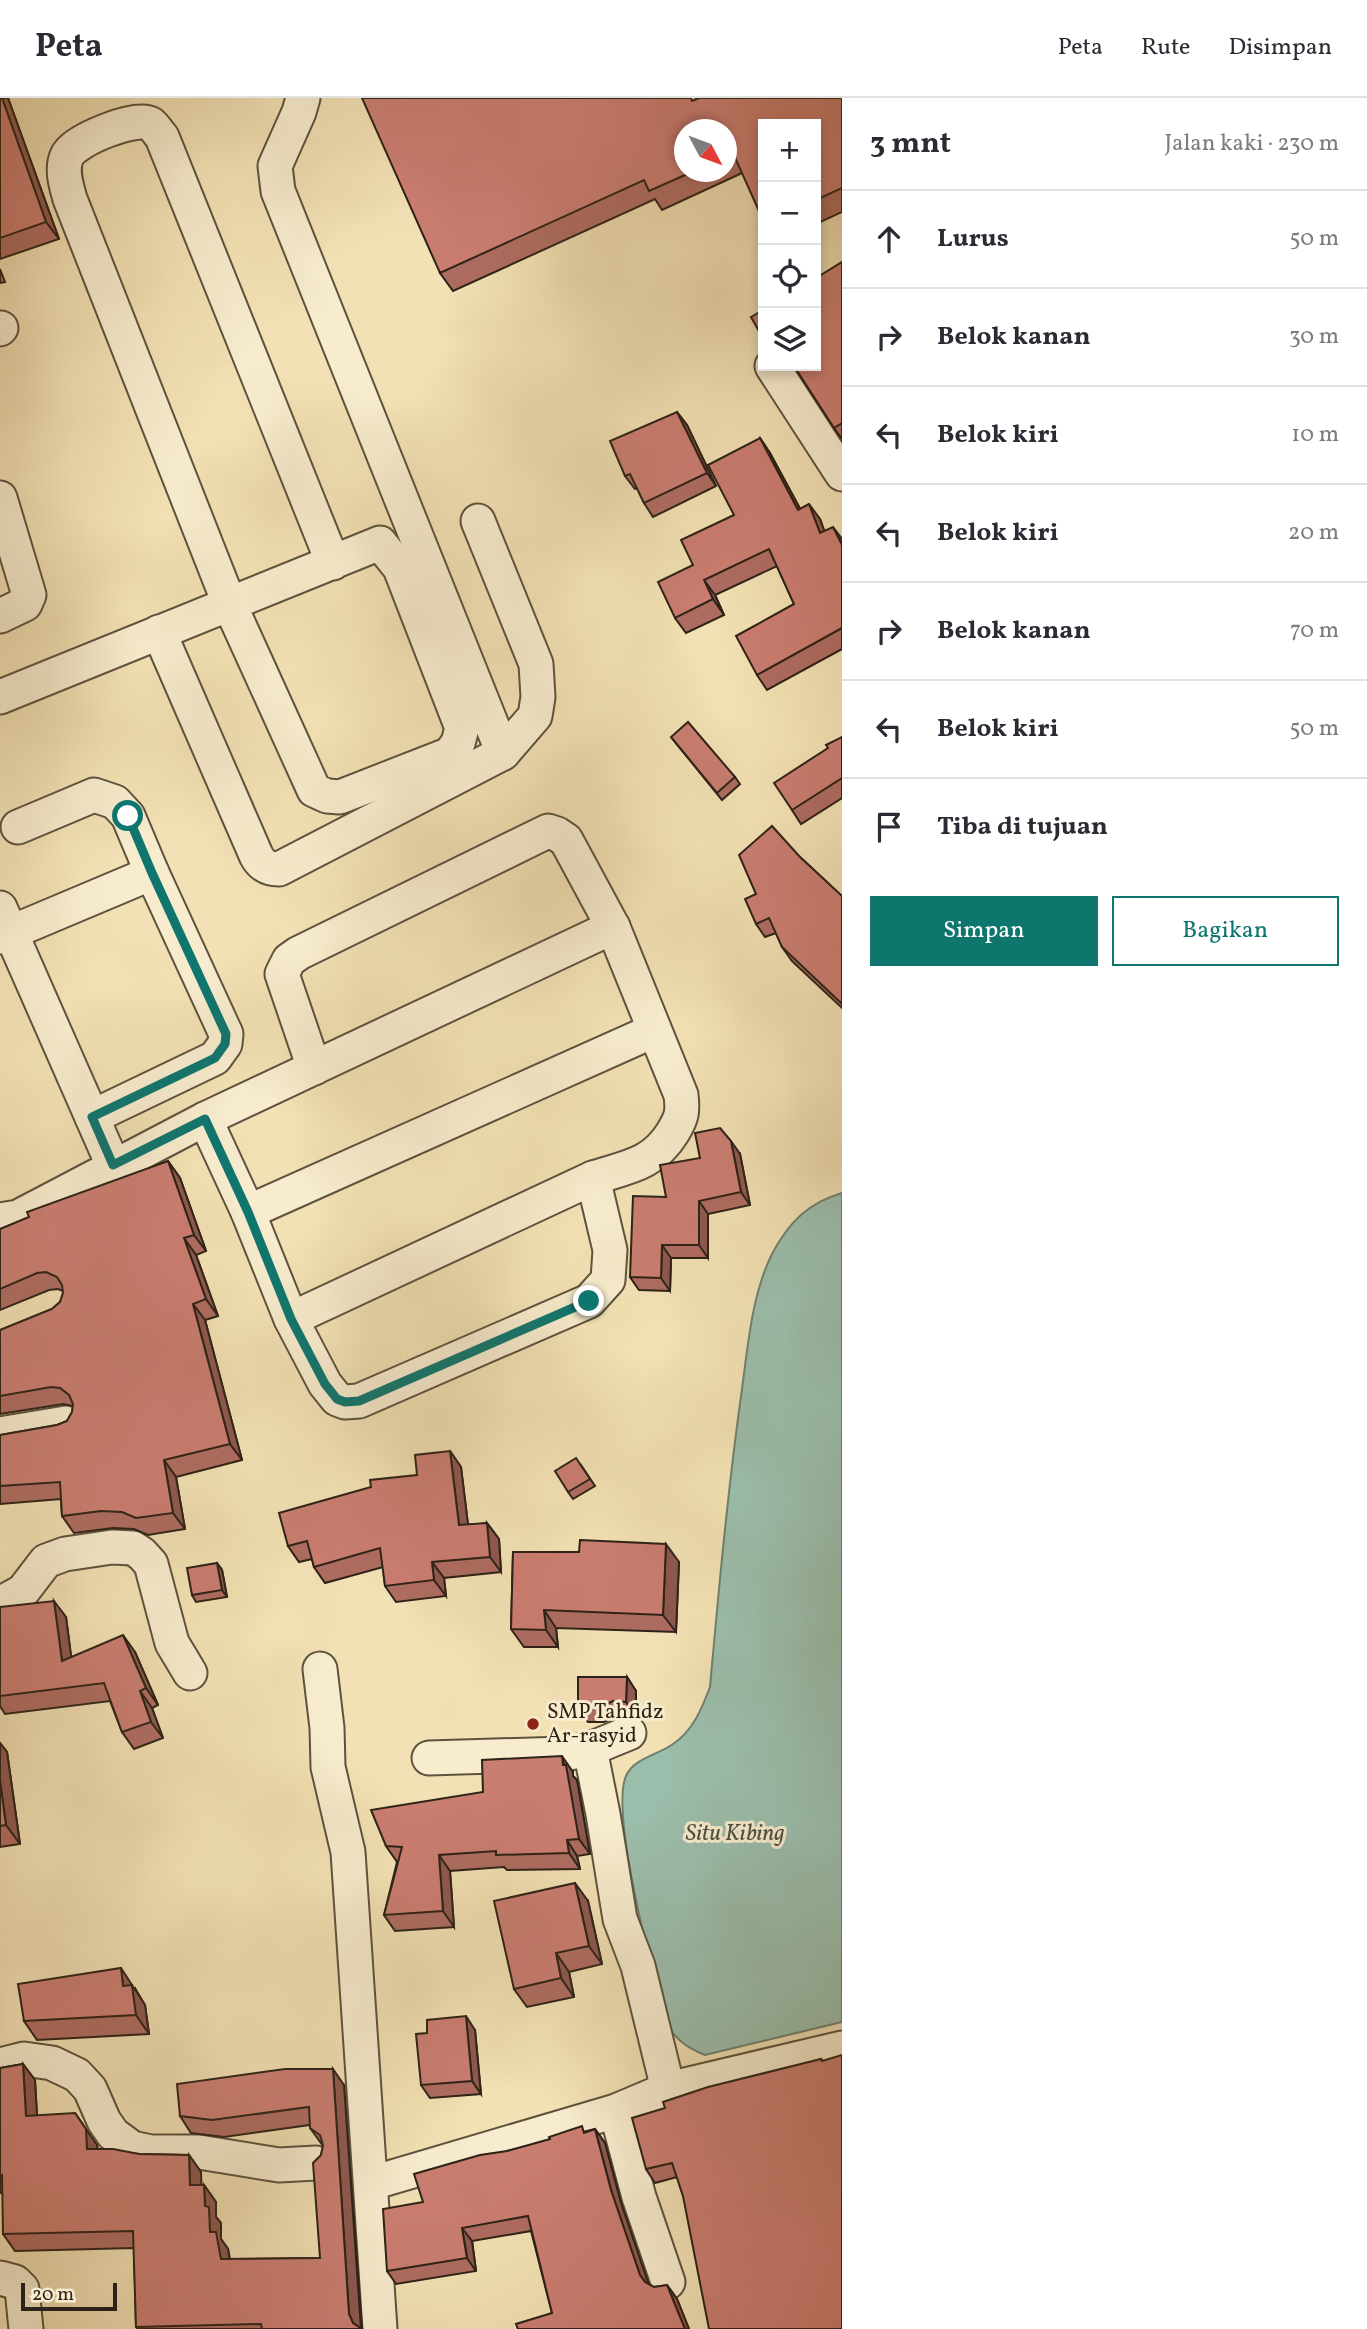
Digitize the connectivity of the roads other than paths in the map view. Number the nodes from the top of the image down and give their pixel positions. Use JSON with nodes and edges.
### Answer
{"nodes":[{"id":1,"x":303,"y":98,"type":"edge"},
{"id":2,"x":776,"y":371,"type":"edge"},
{"id":3,"x":837,"y":457,"type":"edge"},
{"id":4,"x":0,"y":498,"type":"edge"},
{"id":5,"x":478,"y":521,"type":"dead end"},
{"id":6,"x":333,"y":563,"type":"junction"},
{"id":7,"x":229,"y":603,"type":"junction"},
{"id":8,"x":0,"y":616,"type":"edge"},
{"id":9,"x":159,"y":632,"type":"junction"},
{"id":10,"x":0,"y":697,"type":"edge"},
{"id":11,"x":503,"y":754,"type":"junction"},
{"id":12,"x":18,"y":827,"type":"dead end"},
{"id":13,"x":152,"y":873,"type":"junction"},
{"id":14,"x":612,"y":927,"type":"junction"},
{"id":15,"x":7,"y":942,"type":"edge"},
{"id":16,"x":653,"y":1031,"type":"junction"},
{"id":17,"x":313,"y":1068,"type":"junction"},
{"id":18,"x":92,"y":1117,"type":"junction"},
{"id":19,"x":205,"y":1119,"type":"junction"},
{"id":20,"x":113,"y":1165,"type":"junction"},
{"id":21,"x":593,"y":1178,"type":"junction"},
{"id":22,"x":248,"y":1212,"type":"junction"},
{"id":23,"x":0,"y":1220,"type":"edge"},
{"id":24,"x":291,"y":1319,"type":"junction"},
{"id":25,"x":66,"y":1423,"type":"edge"},
{"id":26,"x":0,"y":1434,"type":"edge"},
{"id":27,"x":0,"y":1604,"type":"edge"},
{"id":28,"x":320,"y":1669,"type":"dead end"},
{"id":29,"x":190,"y":1673,"type":"dead end"},
{"id":30,"x":629,"y":1733,"type":"dead end"},
{"id":31,"x":590,"y":1749,"type":"junction"},
{"id":32,"x":429,"y":1758,"type":"dead end"},
{"id":33,"x":842,"y":2048,"type":"edge"},
{"id":34,"x":0,"y":2065,"type":"edge"},
{"id":35,"x":668,"y":2089,"type":"junction"},
{"id":36,"x":615,"y":2112,"type":"junction"},
{"id":37,"x":316,"y":2163,"type":"edge"},
{"id":38,"x":372,"y":2183,"type":"junction"},
{"id":39,"x":0,"y":2278,"type":"edge"},
{"id":40,"x":668,"y":2282,"type":"edge"},
{"id":41,"x":26,"y":2329,"type":"edge"},
{"id":42,"x":380,"y":2329,"type":"edge"}],
"edges":[{"from":1,"to":11,"type":"street"},
{"from":2,"to":3,"type":"street"},
{"from":4,"to":8,"type":"street"},
{"from":5,"to":11,"type":"street"},
{"from":6,"to":7,"type":"street"},
{"from":6,"to":7,"type":"street"},
{"from":6,"to":7,"type":"street"},
{"from":7,"to":9,"type":"street"},
{"from":9,"to":10,"type":"street"},
{"from":9,"to":11,"type":"street"},
{"from":12,"to":13,"type":"street"},
{"from":13,"to":15,"type":"street"},
{"from":13,"to":18,"type":"street"},
{"from":14,"to":16,"type":"street"},
{"from":14,"to":17,"type":"street"},
{"from":14,"to":17,"type":"street"},
{"from":15,"to":18,"type":"street"},
{"from":16,"to":21,"type":"street"},
{"from":16,"to":22,"type":"street"},
{"from":17,"to":19,"type":"street"},
{"from":18,"to":20,"type":"street"},
{"from":19,"to":20,"type":"street"},
{"from":19,"to":22,"type":"street"},
{"from":20,"to":23,"type":"street"},
{"from":21,"to":24,"type":"street"},
{"from":21,"to":24,"type":"street"},
{"from":22,"to":24,"type":"street"},
{"from":25,"to":26,"type":"street"},
{"from":27,"to":29,"type":"street"},
{"from":28,"to":38,"type":"street"},
{"from":30,"to":31,"type":"street"},
{"from":31,"to":32,"type":"street"},
{"from":31,"to":35,"type":"street"},
{"from":33,"to":35,"type":"street"},
{"from":34,"to":37,"type":"street"},
{"from":35,"to":36,"type":"street"},
{"from":36,"to":38,"type":"street"},
{"from":36,"to":40,"type":"street"},
{"from":38,"to":42,"type":"street"},
{"from":39,"to":41,"type":"street"}]}
